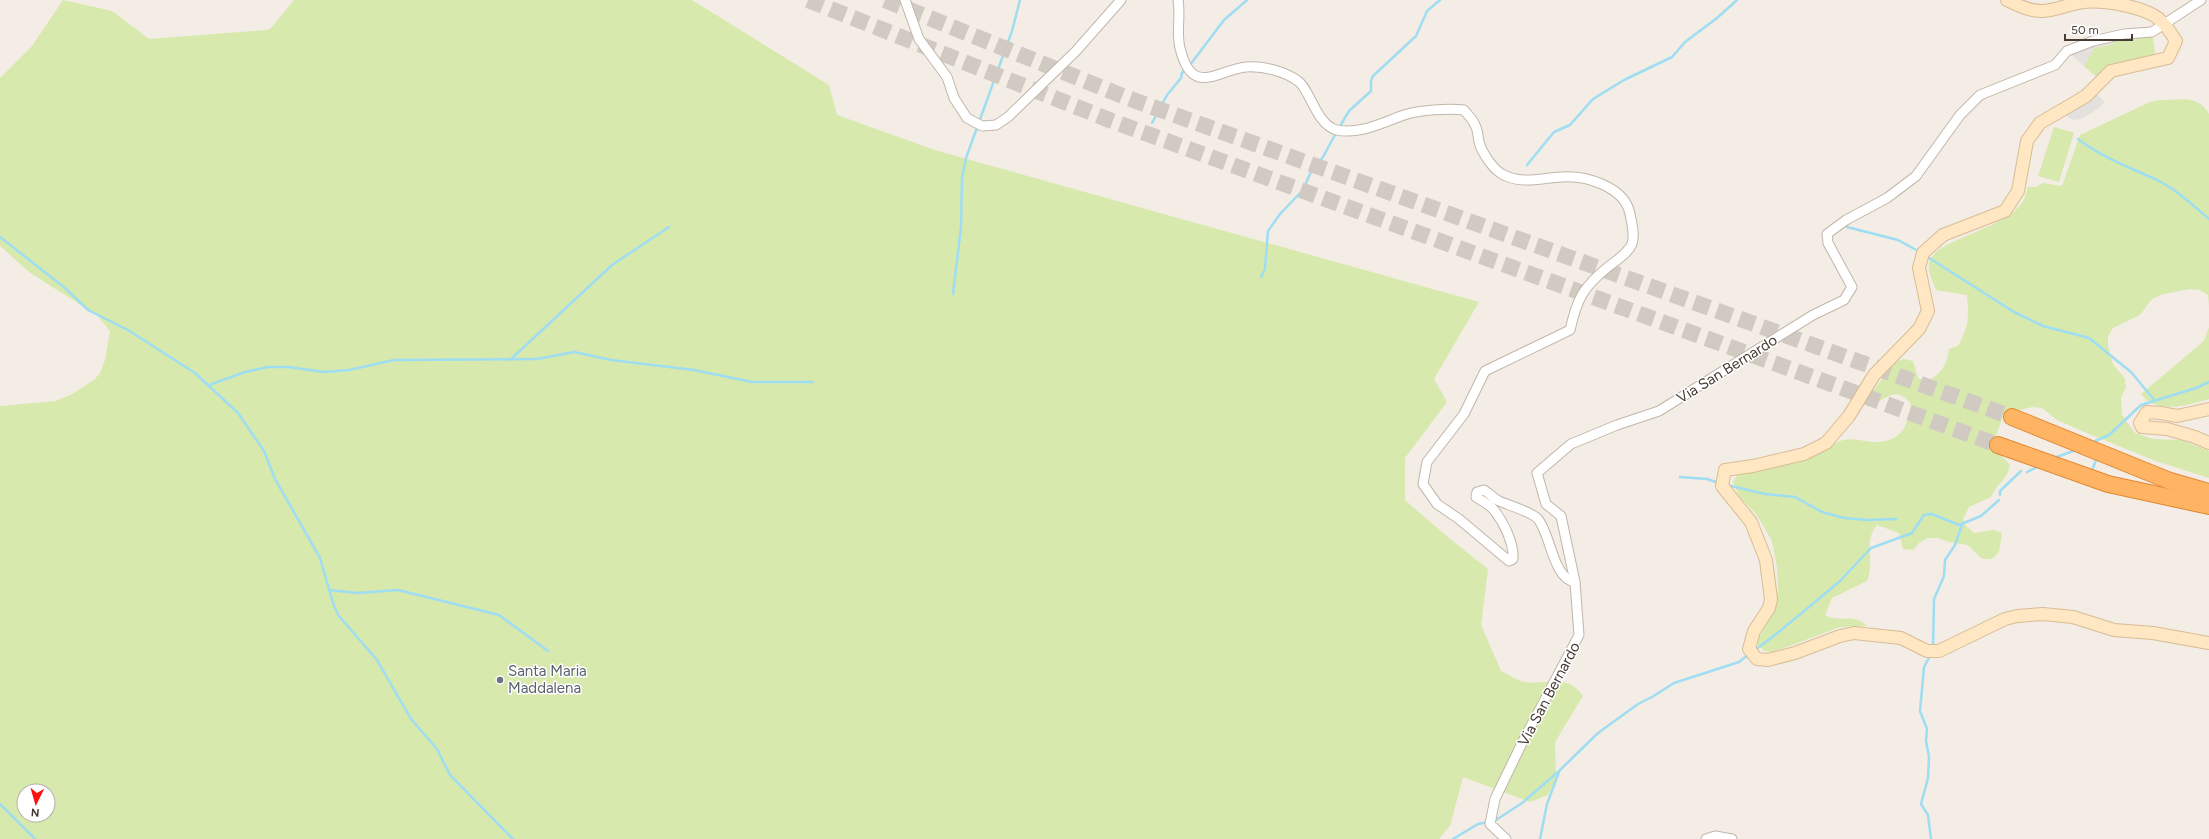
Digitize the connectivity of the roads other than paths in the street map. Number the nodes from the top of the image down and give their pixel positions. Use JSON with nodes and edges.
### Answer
{"nodes":[{"id":1,"x":905,"y":0,"type":"edge"},
{"id":2,"x":1121,"y":0,"type":"edge"},
{"id":3,"x":1178,"y":0,"type":"edge"},
{"id":4,"x":2006,"y":0,"type":"edge"},
{"id":5,"x":2200,"y":1,"type":"edge"},
{"id":6,"x":2165,"y":25,"type":"junction"},
{"id":7,"x":2209,"y":409,"type":"edge"},
{"id":8,"x":2012,"y":417,"type":"tunnel mouth"},
{"id":9,"x":2209,"y":443,"type":"edge"},
{"id":10,"x":1998,"y":445,"type":"tunnel mouth"},
{"id":11,"x":2209,"y":492,"type":"edge"},
{"id":12,"x":2209,"y":506,"type":"edge"},
{"id":13,"x":1575,"y":582,"type":"junction"},
{"id":14,"x":2209,"y":643,"type":"edge"},
{"id":15,"x":1506,"y":839,"type":"edge"},
{"id":16,"x":1706,"y":839,"type":"edge"},
{"id":17,"x":1732,"y":839,"type":"edge"}],
"edges":[{"from":1,"to":2,"type":"street"},
{"from":3,"to":13,"type":"street"},
{"from":4,"to":6,"type":"street"},
{"from":5,"to":6,"type":"street"},
{"from":6,"to":13,"type":"street","name":"Via San Bernardo"},
{"from":6,"to":14,"type":"street"},
{"from":7,"to":9,"type":"street"},
{"from":8,"to":11,"type":"highway"},
{"from":10,"to":12,"type":"highway"},
{"from":13,"to":15,"type":"street","name":"Via San Bernardo"},
{"from":16,"to":17,"type":"street"}]}
